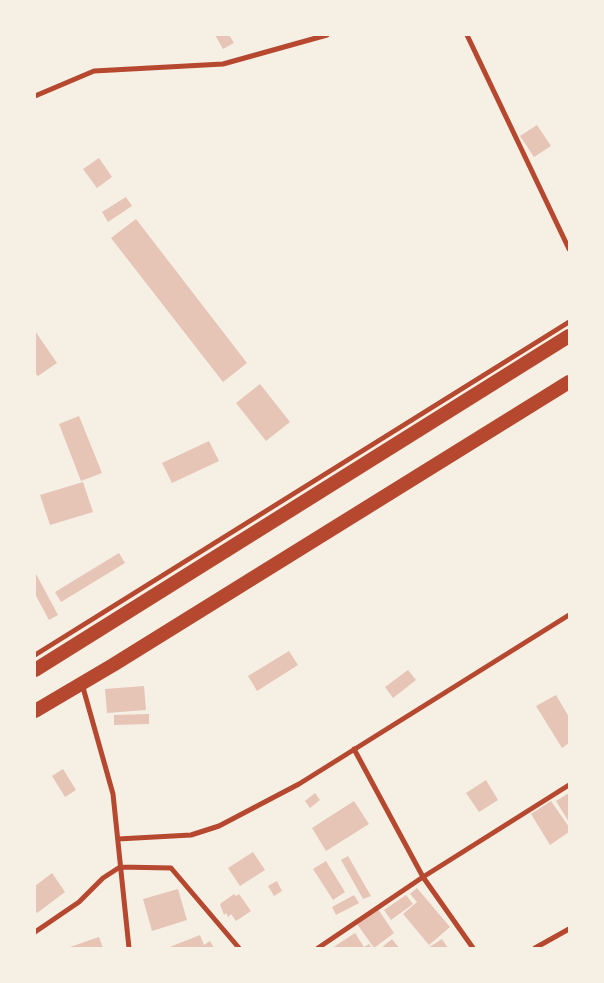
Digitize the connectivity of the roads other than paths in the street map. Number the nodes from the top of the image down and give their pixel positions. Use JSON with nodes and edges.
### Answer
{"nodes":[{"id":1,"x":327,"y":35,"type":"edge"},
{"id":2,"x":467,"y":35,"type":"edge"},
{"id":3,"x":35,"y":96,"type":"edge"},
{"id":4,"x":569,"y":249,"type":"edge"},
{"id":5,"x":569,"y":322,"type":"edge"},
{"id":6,"x":569,"y":336,"type":"edge"},
{"id":7,"x":569,"y":382,"type":"edge"},
{"id":8,"x":569,"y":615,"type":"edge"},
{"id":9,"x":35,"y":655,"type":"edge"},
{"id":10,"x":35,"y":670,"type":"edge"},
{"id":11,"x":82,"y":682,"type":"junction"},
{"id":12,"x":35,"y":711,"type":"edge"},
{"id":13,"x":354,"y":749,"type":"junction"},
{"id":14,"x":569,"y":785,"type":"edge"},
{"id":15,"x":118,"y":839,"type":"junction"},
{"id":16,"x":120,"y":867,"type":"junction"},
{"id":17,"x":423,"y":877,"type":"junction"},
{"id":18,"x":569,"y":929,"type":"edge"},
{"id":19,"x":35,"y":932,"type":"edge"},
{"id":20,"x":129,"y":948,"type":"edge"},
{"id":21,"x":239,"y":948,"type":"edge"},
{"id":22,"x":318,"y":948,"type":"edge"},
{"id":23,"x":473,"y":948,"type":"edge"},
{"id":24,"x":535,"y":948,"type":"edge"}],
"edges":[{"from":1,"to":3,"type":"street"},
{"from":2,"to":4,"type":"street"},
{"from":5,"to":9,"type":"street"},
{"from":6,"to":10,"type":"highway"},
{"from":7,"to":11,"type":"highway"},
{"from":8,"to":13,"type":"street"},
{"from":11,"to":12,"type":"highway"},
{"from":11,"to":15,"type":"street"},
{"from":13,"to":15,"type":"street"},
{"from":13,"to":17,"type":"street"},
{"from":14,"to":17,"type":"street"},
{"from":15,"to":16,"type":"street"},
{"from":16,"to":19,"type":"street"},
{"from":16,"to":20,"type":"street"},
{"from":16,"to":21,"type":"street"},
{"from":17,"to":22,"type":"street"},
{"from":17,"to":23,"type":"street"},
{"from":18,"to":24,"type":"street"}]}
